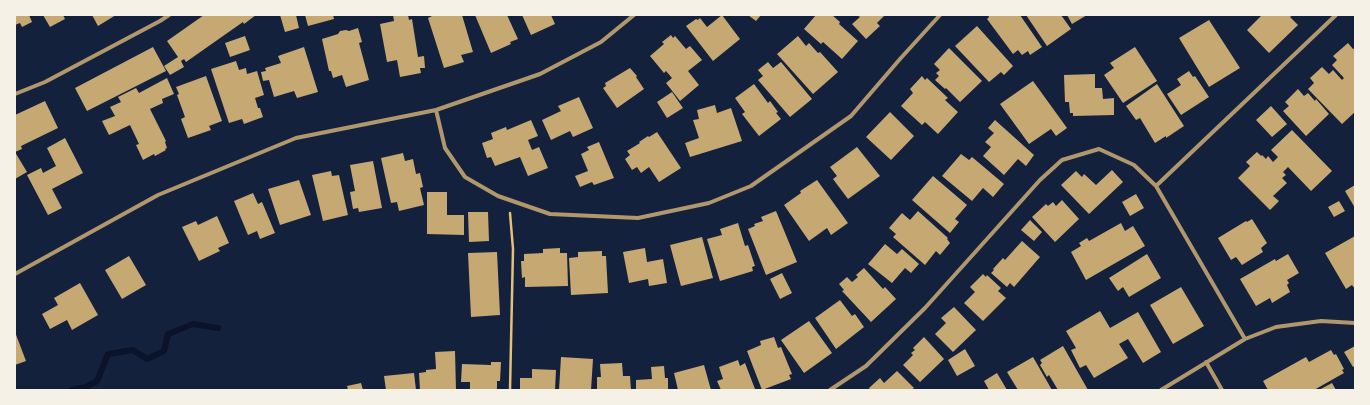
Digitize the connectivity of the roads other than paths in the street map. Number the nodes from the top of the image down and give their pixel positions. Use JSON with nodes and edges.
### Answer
{"nodes":[{"id":1,"x":169,"y":15,"type":"edge"},
{"id":2,"x":634,"y":15,"type":"edge"},
{"id":3,"x":940,"y":15,"type":"edge"},
{"id":4,"x":1336,"y":15,"type":"edge"},
{"id":5,"x":15,"y":94,"type":"edge"},
{"id":6,"x":436,"y":110,"type":"junction"},
{"id":7,"x":1156,"y":186,"type":"junction"},
{"id":8,"x":15,"y":274,"type":"edge"},
{"id":9,"x":1355,"y":323,"type":"edge"},
{"id":10,"x":1246,"y":339,"type":"junction"},
{"id":11,"x":1206,"y":362,"type":"junction"},
{"id":12,"x":830,"y":390,"type":"edge"},
{"id":13,"x":1160,"y":390,"type":"edge"},
{"id":14,"x":1222,"y":390,"type":"edge"}],
"edges":[{"from":1,"to":5,"type":"street"},
{"from":2,"to":6,"type":"street"},
{"from":3,"to":6,"type":"street"},
{"from":4,"to":7,"type":"street"},
{"from":6,"to":8,"type":"street"},
{"from":7,"to":10,"type":"street"},
{"from":7,"to":12,"type":"street"},
{"from":9,"to":10,"type":"street"},
{"from":10,"to":11,"type":"street"},
{"from":11,"to":13,"type":"street"},
{"from":11,"to":14,"type":"street"}]}
